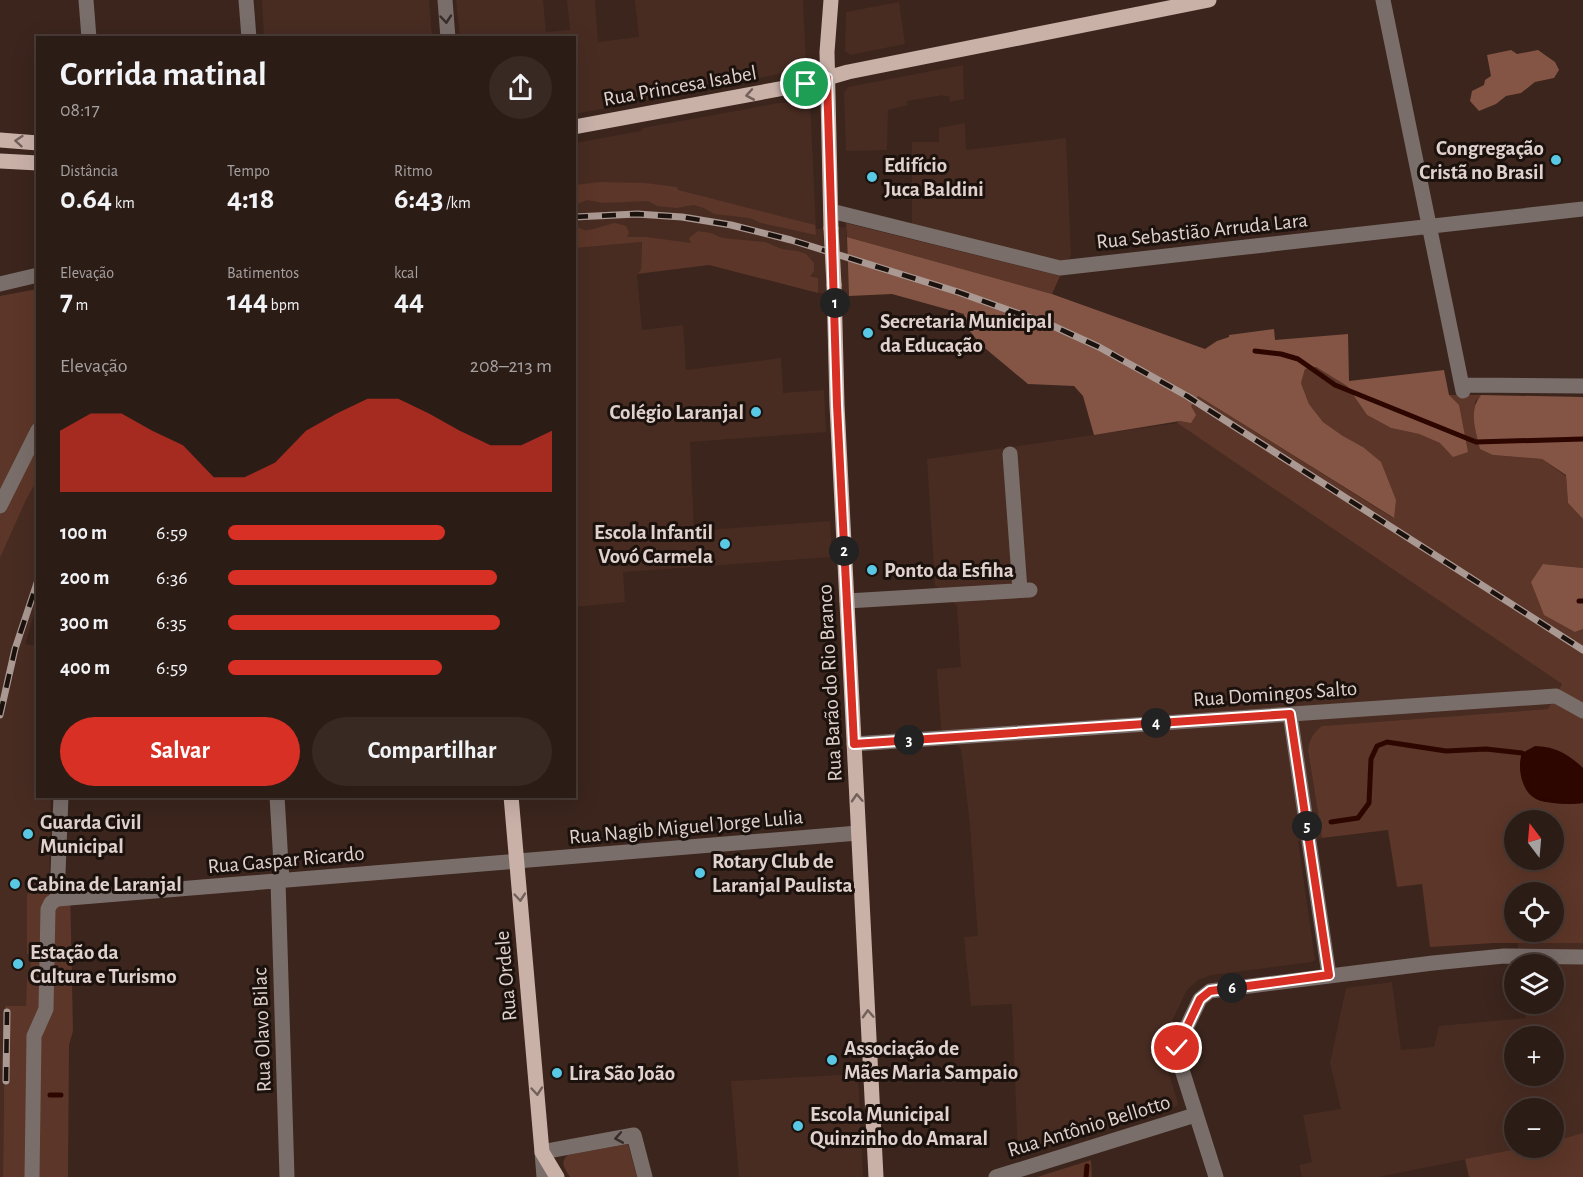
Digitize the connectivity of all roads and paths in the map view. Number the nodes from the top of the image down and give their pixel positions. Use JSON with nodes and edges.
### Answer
{"nodes":[{"id":1,"x":86,"y":0,"type":"edge"},
{"id":2,"x":246,"y":0,"type":"edge"},
{"id":3,"x":445,"y":0,"type":"edge"},
{"id":4,"x":821,"y":0,"type":"edge"},
{"id":5,"x":831,"y":0,"type":"edge"},
{"id":6,"x":1209,"y":0,"type":"edge"},
{"id":7,"x":1383,"y":0,"type":"edge"},
{"id":8,"x":89,"y":36,"type":"edge"},
{"id":9,"x":249,"y":36,"type":"edge"},
{"id":10,"x":448,"y":36,"type":"edge"},
{"id":11,"x":827,"y":52,"type":"junction"},
{"id":12,"x":827,"y":78,"type":"junction"},
{"id":13,"x":576,"y":127,"type":"edge"},
{"id":14,"x":0,"y":140,"type":"edge"},
{"id":15,"x":36,"y":143,"type":"edge"},
{"id":16,"x":0,"y":160,"type":"edge"},
{"id":17,"x":36,"y":163,"type":"edge"},
{"id":18,"x":1583,"y":209,"type":"edge"},
{"id":19,"x":831,"y":211,"type":"junction"},
{"id":20,"x":1430,"y":227,"type":"junction"},
{"id":21,"x":36,"y":275,"type":"edge"},
{"id":22,"x":0,"y":284,"type":"edge"},
{"id":23,"x":1583,"y":386,"type":"edge"},
{"id":24,"x":36,"y":434,"type":"edge"},
{"id":25,"x":1010,"y":454,"type":"dead end"},
{"id":26,"x":0,"y":506,"type":"edge"},
{"id":27,"x":847,"y":601,"type":"junction"},
{"id":28,"x":1583,"y":711,"type":"edge"},
{"id":29,"x":1290,"y":714,"type":"junction"},
{"id":30,"x":854,"y":744,"type":"junction"},
{"id":31,"x":61,"y":798,"type":"edge"},
{"id":32,"x":277,"y":798,"type":"edge"},
{"id":33,"x":511,"y":798,"type":"edge"},
{"id":34,"x":858,"y":833,"type":"junction"},
{"id":35,"x":517,"y":862,"type":"junction"},
{"id":36,"x":280,"y":881,"type":"junction"},
{"id":37,"x":57,"y":899,"type":"junction"},
{"id":38,"x":1583,"y":957,"type":"edge"},
{"id":39,"x":1329,"y":975,"type":"junction"},
{"id":40,"x":1195,"y":1115,"type":"junction"},
{"id":41,"x":542,"y":1152,"type":"junction"},
{"id":42,"x":32,"y":1177,"type":"edge"},
{"id":43,"x":287,"y":1177,"type":"edge"},
{"id":44,"x":544,"y":1177,"type":"edge"},
{"id":45,"x":557,"y":1177,"type":"edge"},
{"id":46,"x":645,"y":1177,"type":"edge"},
{"id":47,"x":876,"y":1177,"type":"edge"},
{"id":48,"x":996,"y":1177,"type":"edge"},
{"id":49,"x":1216,"y":1177,"type":"edge"}],
"edges":[{"from":1,"to":8,"type":"street"},
{"from":2,"to":9,"type":"street"},
{"from":3,"to":10,"type":"street","one_way":true},
{"from":4,"to":11,"type":"main road"},
{"from":5,"to":11,"type":"main road"},
{"from":6,"to":12,"type":"main road","name":"Rua Princesa Isabel"},
{"from":7,"to":20,"type":"street"},
{"from":11,"to":12,"type":"main road","name":"Rua Barão do Rio Branco"},
{"from":12,"to":13,"type":"main road","name":"Rua Princesa Isabel","one_way":true},
{"from":12,"to":19,"type":"main road","name":"Rua Barão do Rio Branco"},
{"from":15,"to":14,"type":"main road","one_way":true},
{"from":16,"to":17,"type":"main road"},
{"from":18,"to":20,"type":"street","name":"Rua Sebastião Arruda Lara"},
{"from":19,"to":20,"type":"street","name":"Rua Sebastião Arruda Lara"},
{"from":19,"to":27,"type":"main road","name":"Rua Barão do Rio Branco","bridge":true},
{"from":20,"to":23,"type":"street"},
{"from":21,"to":22,"type":"street"},
{"from":24,"to":26,"type":"street"},
{"from":25,"to":27,"type":"street"},
{"from":27,"to":30,"type":"main road","name":"Rua Barão do Rio Branco"},
{"from":28,"to":29,"type":"street","name":"Rua Domingos Salto"},
{"from":29,"to":30,"type":"street","name":"Rua Domingos Salto"},
{"from":29,"to":39,"type":"street"},
{"from":34,"to":30,"type":"main road","name":"Rua Barão do Rio Branco","one_way":true},
{"from":31,"to":37,"type":"street"},
{"from":32,"to":36,"type":"street","name":"Rua Olavo Bilac"},
{"from":33,"to":35,"type":"main road","name":"Rua Ordele"},
{"from":34,"to":35,"type":"street","name":"Rua Nagib Miguel Jorge Lulia"},
{"from":47,"to":34,"type":"main road","name":"Rua Barão do Rio Branco","one_way":true},
{"from":35,"to":36,"type":"street","name":"Rua Gaspar Ricardo"},
{"from":35,"to":41,"type":"main road","name":"Rua Ordele","one_way":true},
{"from":36,"to":37,"type":"street","name":"Rua Gaspar Ricardo"},
{"from":36,"to":43,"type":"street","name":"Rua Olavo Bilac"},
{"from":37,"to":42,"type":"street"},
{"from":38,"to":39,"type":"street"},
{"from":39,"to":40,"type":"street"},
{"from":40,"to":48,"type":"street","name":"Rua Antônio Bellotto"},
{"from":40,"to":49,"type":"street"},
{"from":41,"to":44,"type":"street"},
{"from":41,"to":45,"type":"main road"},
{"from":46,"to":41,"type":"street","one_way":true}]}
